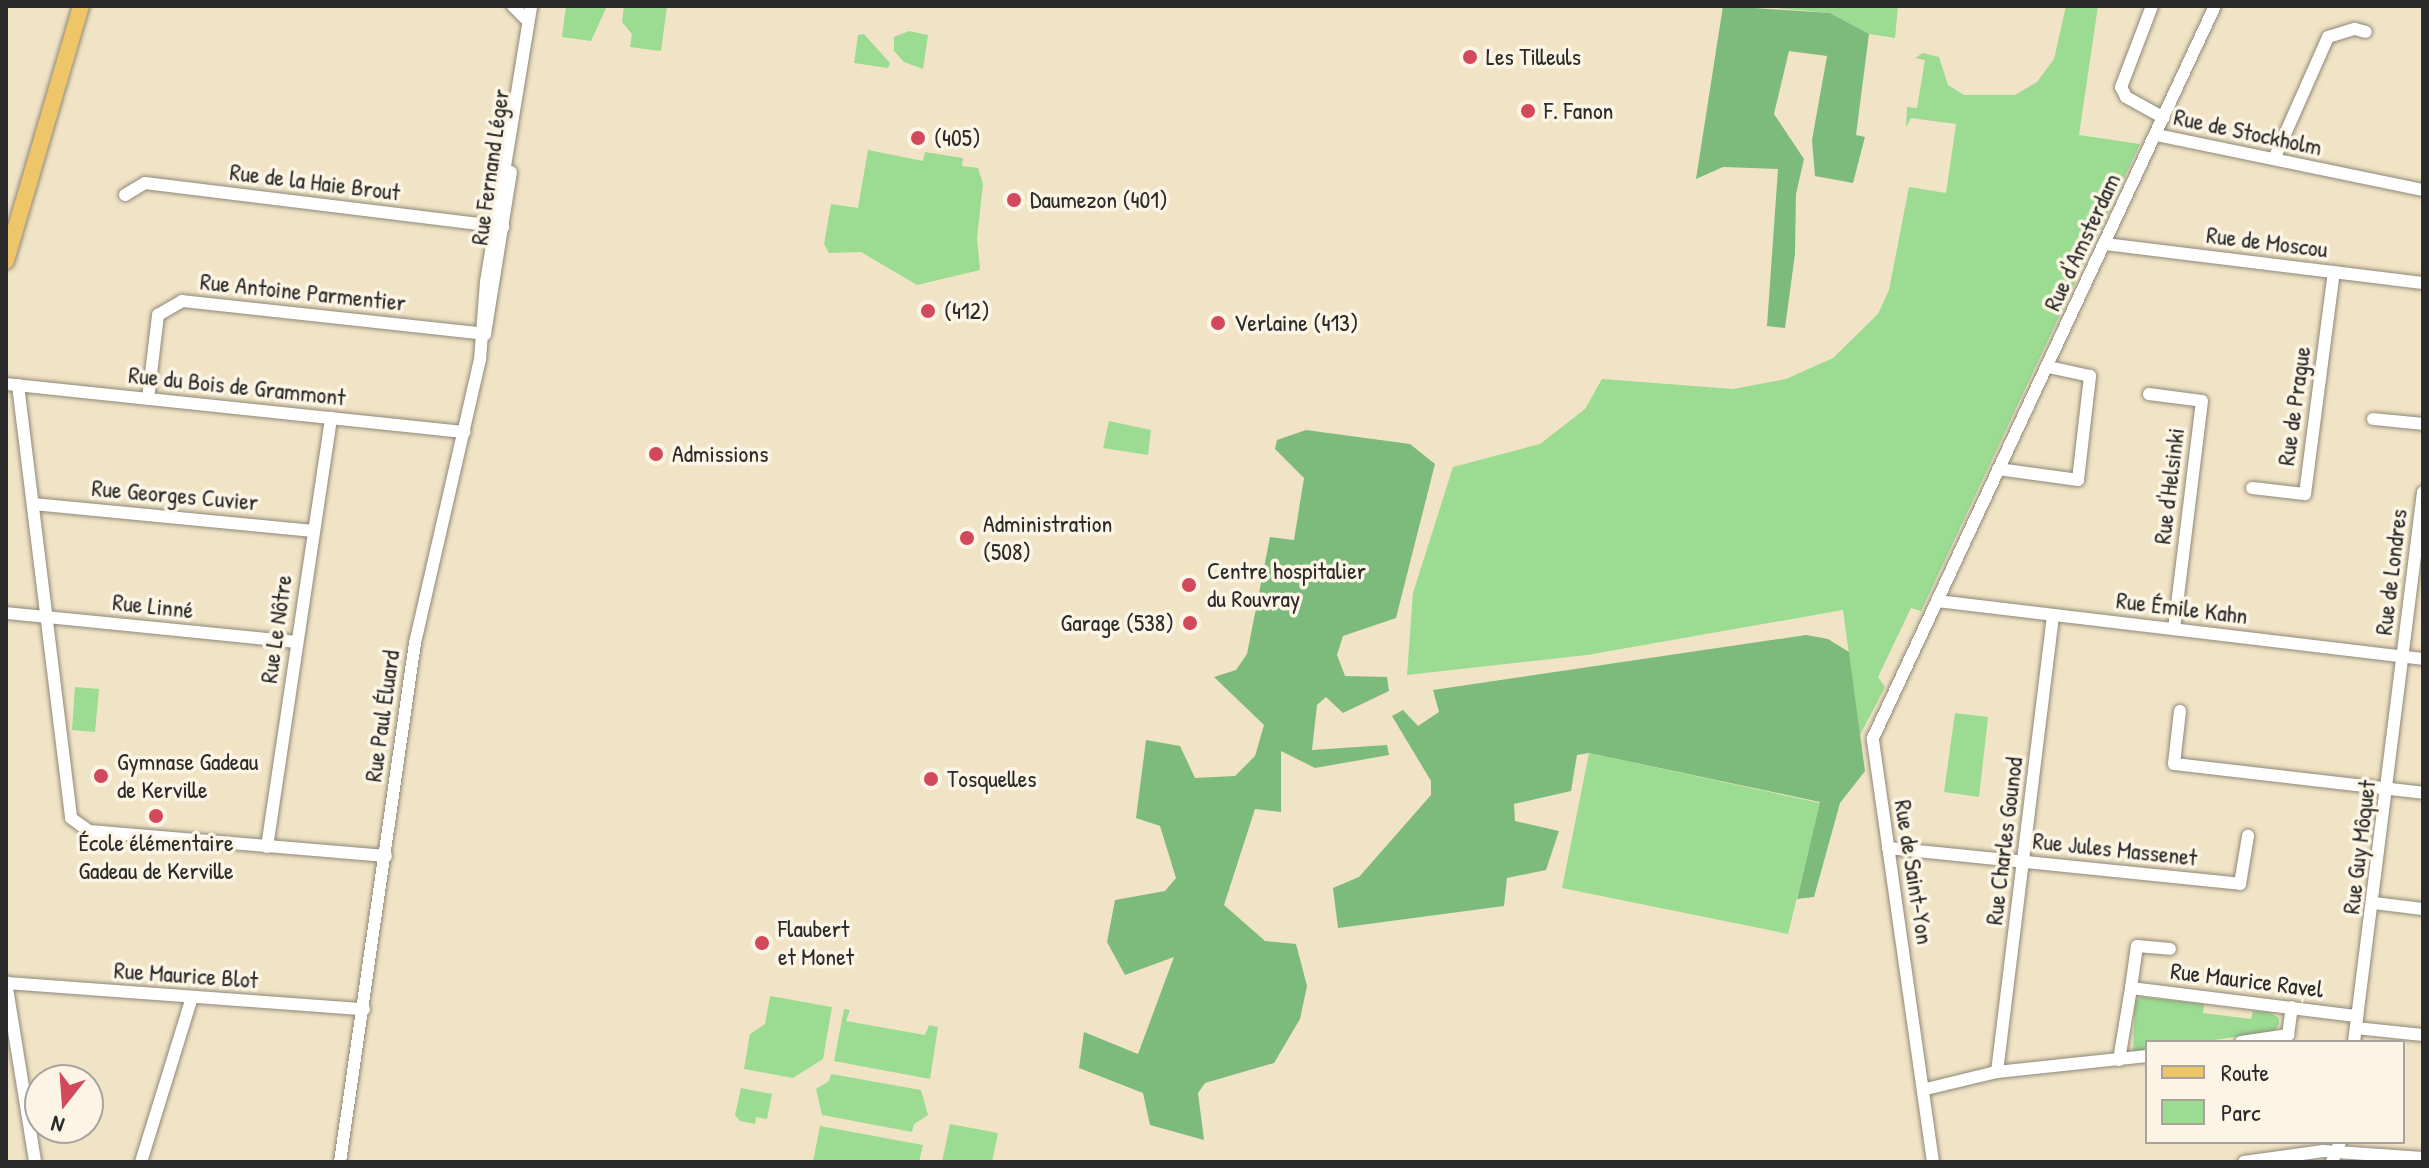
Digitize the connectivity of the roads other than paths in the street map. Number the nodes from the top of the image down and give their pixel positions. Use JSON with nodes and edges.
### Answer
{"nodes":[{"id":1,"x":81,"y":6,"type":"edge"},
{"id":2,"x":513,"y":6,"type":"edge"},
{"id":3,"x":532,"y":6,"type":"edge"},
{"id":4,"x":2152,"y":6,"type":"edge"},
{"id":5,"x":2215,"y":6,"type":"edge"},
{"id":6,"x":526,"y":19,"type":"junction"},
{"id":7,"x":2366,"y":32,"type":"dead end"},
{"id":8,"x":2164,"y":118,"type":"junction"},
{"id":9,"x":2157,"y":135,"type":"junction"},
{"id":10,"x":2274,"y":159,"type":"junction"},
{"id":11,"x":2423,"y":190,"type":"edge"},
{"id":12,"x":125,"y":195,"type":"dead end"},
{"id":13,"x":499,"y":226,"type":"junction"},
{"id":14,"x":2105,"y":244,"type":"junction"},
{"id":15,"x":6,"y":261,"type":"edge"},
{"id":16,"x":2334,"y":272,"type":"junction"},
{"id":17,"x":486,"y":282,"type":"joint"},
{"id":18,"x":2423,"y":283,"type":"edge"},
{"id":19,"x":485,"y":334,"type":"junction"},
{"id":20,"x":2048,"y":367,"type":"junction"},
{"id":21,"x":12,"y":385,"type":"edge"},
{"id":22,"x":2149,"y":394,"type":"dead end"},
{"id":23,"x":148,"y":399,"type":"junction"},
{"id":24,"x":331,"y":418,"type":"junction"},
{"id":25,"x":2373,"y":419,"type":"dead end"},
{"id":26,"x":2423,"y":424,"type":"edge"},
{"id":27,"x":464,"y":432,"type":"junction"},
{"id":28,"x":1998,"y":469,"type":"junction"},
{"id":29,"x":2252,"y":488,"type":"dead end"},
{"id":30,"x":2423,"y":492,"type":"edge"},
{"id":31,"x":34,"y":504,"type":"junction"},
{"id":32,"x":313,"y":531,"type":"junction"},
{"id":33,"x":1937,"y":601,"type":"junction"},
{"id":34,"x":6,"y":613,"type":"edge"},
{"id":35,"x":2053,"y":615,"type":"junction"},
{"id":36,"x":44,"y":617,"type":"junction"},
{"id":37,"x":2174,"y":629,"type":"junction"},
{"id":38,"x":296,"y":642,"type":"junction"},
{"id":39,"x":2403,"y":657,"type":"junction"},
{"id":40,"x":2423,"y":659,"type":"edge"},
{"id":41,"x":2180,"y":711,"type":"dead end"},
{"id":42,"x":2389,"y":789,"type":"junction"},
{"id":43,"x":2423,"y":793,"type":"edge"},
{"id":44,"x":2248,"y":836,"type":"dead end"},
{"id":45,"x":267,"y":847,"type":"junction"},
{"id":46,"x":1888,"y":848,"type":"junction"},
{"id":47,"x":386,"y":856,"type":"junction"},
{"id":48,"x":2025,"y":861,"type":"junction"},
{"id":49,"x":2374,"y":903,"type":"junction"},
{"id":50,"x":2423,"y":909,"type":"edge"},
{"id":51,"x":2170,"y":949,"type":"dead end"},
{"id":52,"x":6,"y":983,"type":"edge"},
{"id":53,"x":2131,"y":988,"type":"junction"},
{"id":54,"x":192,"y":997,"type":"junction"},
{"id":55,"x":2292,"y":1007,"type":"junction"},
{"id":56,"x":364,"y":1009,"type":"junction"},
{"id":57,"x":2357,"y":1022,"type":"junction"},
{"id":58,"x":2423,"y":1035,"type":"edge"},
{"id":59,"x":2254,"y":1040,"type":"edge"},
{"id":60,"x":2354,"y":1040,"type":"edge"},
{"id":61,"x":2145,"y":1056,"type":"edge"},
{"id":62,"x":2119,"y":1060,"type":"junction"},
{"id":63,"x":1997,"y":1072,"type":"junction"},
{"id":64,"x":1926,"y":1089,"type":"junction"},
{"id":65,"x":2336,"y":1151,"type":"edge"},
{"id":66,"x":2423,"y":1158,"type":"edge"},
{"id":67,"x":2261,"y":1161,"type":"edge"},
{"id":68,"x":35,"y":1162,"type":"edge"},
{"id":69,"x":141,"y":1162,"type":"edge"},
{"id":70,"x":340,"y":1162,"type":"edge"},
{"id":71,"x":1933,"y":1162,"type":"edge"},
{"id":72,"x":2244,"y":1162,"type":"edge"}],
"edges":[{"from":1,"to":15,"type":"main road"},
{"from":2,"to":6,"type":"street"},
{"from":3,"to":6,"type":"street","name":"Rue Fernand Léger"},
{"from":3,"to":13,"type":"street","name":"Rue Fernand Léger"},
{"from":4,"to":8,"type":"street"},
{"from":5,"to":8,"type":"street","name":"Rue de Stockholm"},
{"from":6,"to":13,"type":"street","name":"Rue Fernand Léger"},
{"from":7,"to":10,"type":"street"},
{"from":8,"to":9,"type":"street","name":"Rue de Stockholm"},
{"from":9,"to":10,"type":"street","name":"Rue de Stockholm"},
{"from":9,"to":14,"type":"street","name":"Rue d'Amsterdam"},
{"from":10,"to":11,"type":"street","name":"Rue de Stockholm"},
{"from":12,"to":13,"type":"street","name":"Rue de la Haie Brout"},
{"from":13,"to":17,"type":"street","name":"Rue Fernand Léger"},
{"from":13,"to":19,"type":"street","name":"Rue Fernand Léger"},
{"from":14,"to":16,"type":"street","name":"Rue de Moscou"},
{"from":14,"to":20,"type":"street","name":"Rue d'Amsterdam"},
{"from":16,"to":18,"type":"street","name":"Rue de Moscou"},
{"from":16,"to":29,"type":"street","name":"Rue de Prague"},
{"from":17,"to":19,"type":"street","name":"Rue Paul Éluard"},
{"from":19,"to":23,"type":"street","name":"Rue Antoine Parmentier"},
{"from":19,"to":27,"type":"street","name":"Rue Paul Éluard"},
{"from":20,"to":28,"type":"street","name":"Rue d'Amsterdam"},
{"from":20,"to":28,"type":"street"},
{"from":21,"to":23,"type":"street","name":"Rue du Bois de Grammont"},
{"from":21,"to":31,"type":"street"},
{"from":22,"to":37,"type":"street","name":"Rue d'Helsinki"},
{"from":23,"to":24,"type":"street","name":"Rue du Bois de Grammont"},
{"from":24,"to":27,"type":"street","name":"Rue du Bois de Grammont"},
{"from":24,"to":32,"type":"street","name":"Rue Le Nôtre"},
{"from":25,"to":26,"type":"street"},
{"from":27,"to":47,"type":"street","name":"Rue Paul Éluard"},
{"from":28,"to":33,"type":"street","name":"Rue d'Amsterdam"},
{"from":30,"to":39,"type":"street","name":"Rue de Londres"},
{"from":31,"to":32,"type":"street","name":"Rue Georges Cuvier"},
{"from":31,"to":36,"type":"street"},
{"from":32,"to":38,"type":"street","name":"Rue Le Nôtre"},
{"from":33,"to":35,"type":"street","name":"Rue Émile Kahn"},
{"from":33,"to":46,"type":"street","name":"Rue de Saint-Yon"},
{"from":34,"to":36,"type":"street","name":"Rue Linné"},
{"from":35,"to":37,"type":"street","name":"Rue Émile Kahn"},
{"from":35,"to":48,"type":"street","name":"Rue Charles Gounod"},
{"from":36,"to":38,"type":"street","name":"Rue Linné"},
{"from":36,"to":45,"type":"street"},
{"from":37,"to":39,"type":"street","name":"Rue Émile Kahn"},
{"from":38,"to":45,"type":"street","name":"Rue Le Nôtre"},
{"from":39,"to":40,"type":"street","name":"Rue Émile Kahn"},
{"from":39,"to":42,"type":"street","name":"Rue Guy Môquet"},
{"from":41,"to":42,"type":"street"},
{"from":42,"to":43,"type":"street"},
{"from":42,"to":49,"type":"street","name":"Rue Guy Môquet"},
{"from":44,"to":48,"type":"street","name":"Rue Jules Massenet"},
{"from":45,"to":47,"type":"street"},
{"from":46,"to":48,"type":"street","name":"Rue Jules Massenet"},
{"from":46,"to":64,"type":"street","name":"Rue de Saint-Yon"},
{"from":47,"to":56,"type":"street","name":"Rue Paul Éluard"},
{"from":48,"to":63,"type":"street","name":"Rue Charles Gounod"},
{"from":49,"to":50,"type":"street"},
{"from":49,"to":57,"type":"street","name":"Rue Guy Môquet"},
{"from":51,"to":53,"type":"street","name":"Rue Maurice Ravel"},
{"from":52,"to":54,"type":"street","name":"Rue Maurice Blot"},
{"from":52,"to":68,"type":"street"},
{"from":53,"to":55,"type":"street","name":"Rue Maurice Ravel"},
{"from":53,"to":62,"type":"street","name":"Rue Maurice Ravel"},
{"from":54,"to":56,"type":"street","name":"Rue Maurice Blot"},
{"from":54,"to":69,"type":"street"},
{"from":55,"to":57,"type":"street","name":"Rue Maurice Ravel"},
{"from":55,"to":59,"type":"street"},
{"from":56,"to":70,"type":"street","name":"Rue Paul Éluard"},
{"from":57,"to":58,"type":"street","name":"Rue Maurice Ravel"},
{"from":57,"to":60,"type":"street","name":"Rue Guy Môquet"},
{"from":61,"to":62,"type":"street"},
{"from":62,"to":63,"type":"street"},
{"from":63,"to":64,"type":"street"},
{"from":64,"to":71,"type":"street","name":"Rue de Saint-Yon"},
{"from":65,"to":66,"type":"street"},
{"from":65,"to":67,"type":"street"},
{"from":67,"to":72,"type":"street"}]}
